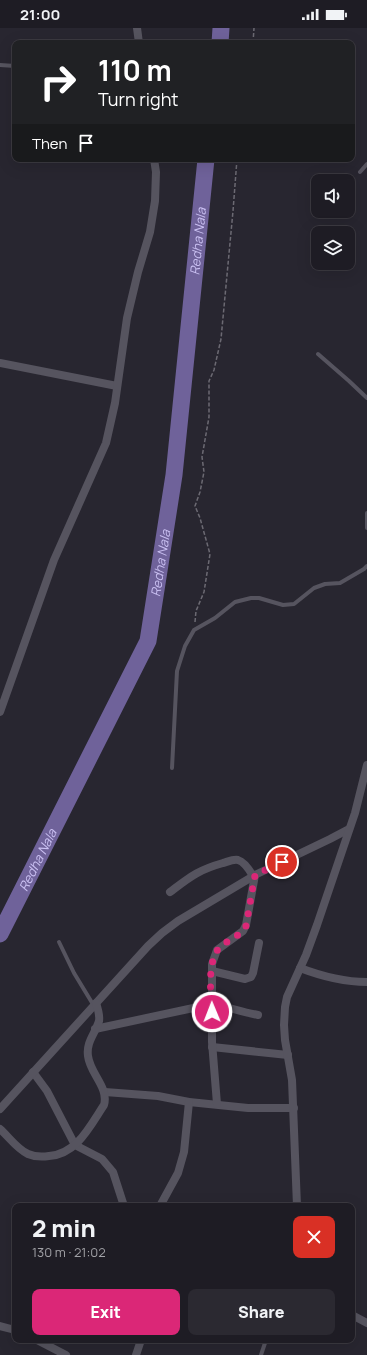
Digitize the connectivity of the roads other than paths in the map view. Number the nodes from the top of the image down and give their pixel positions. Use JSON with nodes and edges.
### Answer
{"nodes":[{"id":1,"x":137,"y":28,"type":"edge"},
{"id":2,"x":139,"y":40,"type":"edge"},
{"id":3,"x":0,"y":65,"type":"edge"},
{"id":4,"x":12,"y":66,"type":"edge"},
{"id":5,"x":154,"y":162,"type":"edge"},
{"id":6,"x":367,"y":164,"type":"edge"},
{"id":7,"x":360,"y":172,"type":"dead end"},
{"id":8,"x":318,"y":354,"type":"dead end"},
{"id":9,"x":0,"y":363,"type":"edge"},
{"id":10,"x":117,"y":386,"type":"junction"},
{"id":11,"x":367,"y":398,"type":"edge"},
{"id":12,"x":367,"y":513,"type":"edge"},
{"id":13,"x":367,"y":528,"type":"edge"},
{"id":14,"x":367,"y":566,"type":"edge"},
{"id":15,"x":1,"y":708,"type":"edge"},
{"id":16,"x":367,"y":765,"type":"edge"},
{"id":17,"x":172,"y":768,"type":"dead end"},
{"id":18,"x":349,"y":829,"type":"junction"},
{"id":19,"x":254,"y":876,"type":"junction"},
{"id":20,"x":170,"y":892,"type":"dead end"},
{"id":21,"x":59,"y":942,"type":"dead end"},
{"id":22,"x":259,"y":943,"type":"dead end"},
{"id":23,"x":300,"y":968,"type":"junction"},
{"id":24,"x":212,"y":971,"type":"junction"},
{"id":25,"x":367,"y":982,"type":"edge"},
{"id":26,"x":95,"y":1004,"type":"junction"},
{"id":27,"x":212,"y":1004,"type":"junction"},
{"id":28,"x":258,"y":1015,"type":"dead end"},
{"id":29,"x":95,"y":1029,"type":"junction"},
{"id":30,"x":212,"y":1047,"type":"junction"},
{"id":31,"x":288,"y":1055,"type":"junction"},
{"id":32,"x":33,"y":1072,"type":"junction"},
{"id":33,"x":105,"y":1092,"type":"junction"},
{"id":34,"x":189,"y":1102,"type":"junction"},
{"id":35,"x":217,"y":1104,"type":"junction"},
{"id":36,"x":0,"y":1108,"type":"edge"},
{"id":37,"x":294,"y":1108,"type":"junction"},
{"id":38,"x":0,"y":1129,"type":"edge"},
{"id":39,"x":76,"y":1145,"type":"junction"},
{"id":40,"x":123,"y":1203,"type":"edge"},
{"id":41,"x":162,"y":1203,"type":"edge"},
{"id":42,"x":297,"y":1203,"type":"edge"},
{"id":43,"x":355,"y":1317,"type":"edge"},
{"id":44,"x":367,"y":1323,"type":"edge"},
{"id":45,"x":0,"y":1326,"type":"edge"},
{"id":46,"x":12,"y":1329,"type":"edge"},
{"id":47,"x":43,"y":1343,"type":"edge"},
{"id":48,"x":140,"y":1343,"type":"edge"},
{"id":49,"x":265,"y":1343,"type":"edge"},
{"id":50,"x":66,"y":1355,"type":"edge"},
{"id":51,"x":136,"y":1355,"type":"edge"},
{"id":52,"x":262,"y":1355,"type":"edge"}],
"edges":[{"from":1,"to":2,"type":"street"},
{"from":3,"to":4,"type":"lane"},
{"from":5,"to":10,"type":"street"},
{"from":6,"to":7,"type":"lane"},
{"from":8,"to":11,"type":"lane"},
{"from":9,"to":10,"type":"street"},
{"from":10,"to":15,"type":"street"},
{"from":12,"to":13,"type":"lane"},
{"from":14,"to":17,"type":"lane"},
{"from":16,"to":18,"type":"street"},
{"from":18,"to":19,"type":"street"},
{"from":18,"to":23,"type":"street"},
{"from":19,"to":20,"type":"street"},
{"from":19,"to":24,"type":"street"},
{"from":19,"to":26,"type":"street"},
{"from":21,"to":26,"type":"lane"},
{"from":22,"to":24,"type":"street"},
{"from":23,"to":25,"type":"street"},
{"from":23,"to":31,"type":"street"},
{"from":24,"to":27,"type":"street"},
{"from":26,"to":29,"type":"street"},
{"from":26,"to":32,"type":"street"},
{"from":27,"to":28,"type":"street"},
{"from":27,"to":29,"type":"street"},
{"from":27,"to":30,"type":"street"},
{"from":29,"to":33,"type":"street"},
{"from":30,"to":31,"type":"street"},
{"from":30,"to":35,"type":"street"},
{"from":31,"to":37,"type":"street"},
{"from":32,"to":36,"type":"street"},
{"from":32,"to":39,"type":"street"},
{"from":33,"to":34,"type":"street"},
{"from":33,"to":39,"type":"street"},
{"from":34,"to":35,"type":"street"},
{"from":34,"to":41,"type":"street"},
{"from":35,"to":37,"type":"street"},
{"from":37,"to":42,"type":"street"},
{"from":38,"to":39,"type":"street"},
{"from":39,"to":40,"type":"street"},
{"from":43,"to":44,"type":"street"},
{"from":45,"to":46,"type":"street"},
{"from":47,"to":50,"type":"street"},
{"from":48,"to":51,"type":"street"},
{"from":49,"to":52,"type":"lane"}]}
